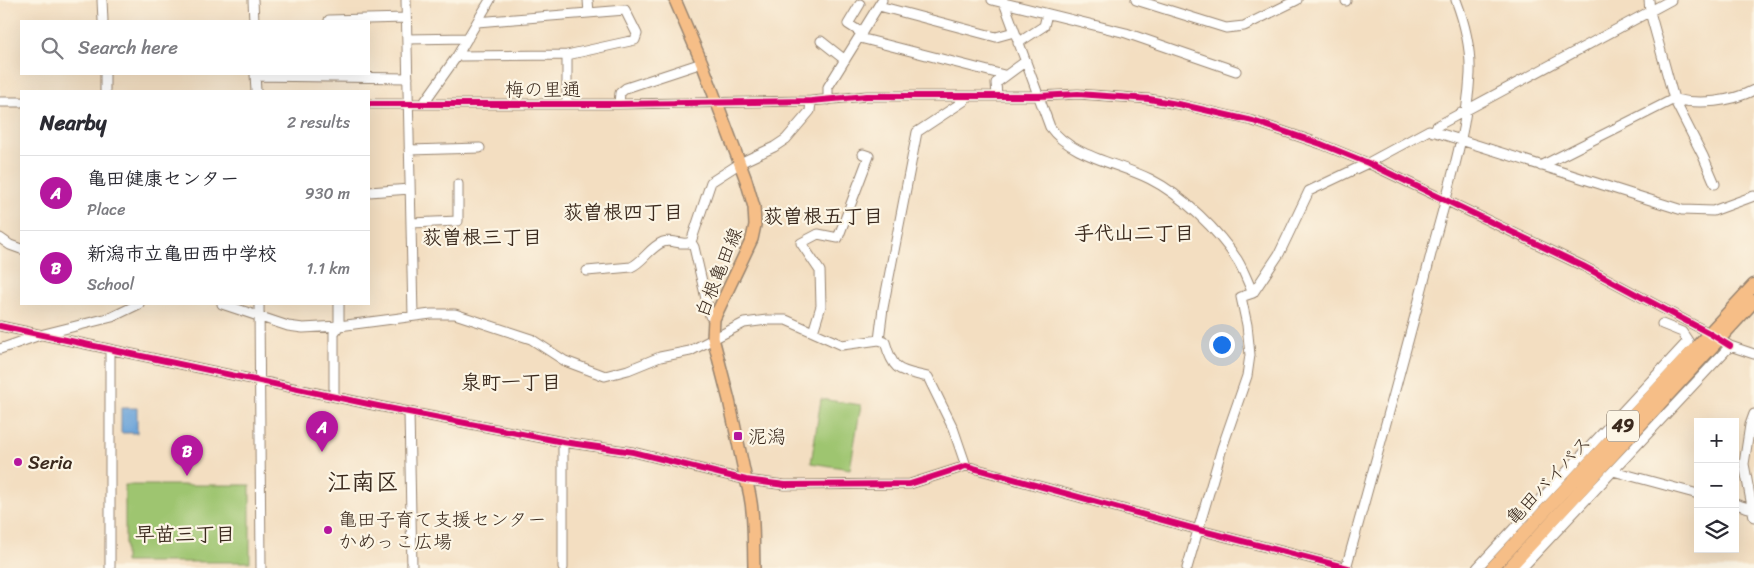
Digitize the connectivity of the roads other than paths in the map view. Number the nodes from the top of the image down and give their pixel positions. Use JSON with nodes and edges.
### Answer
{"nodes":[{"id":1,"x":102,"y":0,"type":"edge"},
{"id":2,"x":253,"y":0,"type":"edge"},
{"id":3,"x":406,"y":0,"type":"edge"},
{"id":4,"x":490,"y":0,"type":"edge"},
{"id":5,"x":588,"y":0,"type":"edge"},
{"id":6,"x":675,"y":0,"type":"edge"},
{"id":7,"x":992,"y":0,"type":"edge"},
{"id":8,"x":1136,"y":0,"type":"edge"},
{"id":9,"x":1298,"y":0,"type":"edge"},
{"id":10,"x":1456,"y":0,"type":"edge"},
{"id":11,"x":1649,"y":0,"type":"edge"},
{"id":12,"x":1670,"y":0,"type":"edge"},
{"id":13,"x":1004,"y":2,"type":"edge"},
{"id":14,"x":880,"y":3,"type":"edge"},
{"id":15,"x":1155,"y":3,"type":"edge"},
{"id":16,"x":860,"y":4,"type":"dead end"},
{"id":17,"x":1650,"y":12,"type":"junction"},
{"id":18,"x":589,"y":13,"type":"junction"},
{"id":19,"x":1047,"y":14,"type":"junction"},
{"id":20,"x":406,"y":18,"type":"junction"},
{"id":21,"x":103,"y":20,"type":"edge"},
{"id":22,"x":254,"y":20,"type":"edge"},
{"id":23,"x":329,"y":20,"type":"dead end"},
{"id":24,"x":477,"y":22,"type":"junction"},
{"id":25,"x":1014,"y":32,"type":"junction"},
{"id":26,"x":861,"y":36,"type":"junction"},
{"id":27,"x":468,"y":38,"type":"junction"},
{"id":28,"x":407,"y":39,"type":"junction"},
{"id":29,"x":821,"y":41,"type":"dead end"},
{"id":30,"x":1018,"y":43,"type":"junction"},
{"id":31,"x":567,"y":55,"type":"junction"},
{"id":32,"x":457,"y":56,"type":"junction"},
{"id":33,"x":844,"y":60,"type":"junction"},
{"id":34,"x":1026,"y":61,"type":"junction"},
{"id":35,"x":702,"y":63,"type":"junction"},
{"id":36,"x":1236,"y":71,"type":"dead end"},
{"id":37,"x":105,"y":75,"type":"edge"},
{"id":38,"x":255,"y":75,"type":"edge"},
{"id":39,"x":1004,"y":75,"type":"junction"},
{"id":40,"x":408,"y":78,"type":"junction"},
{"id":41,"x":105,"y":90,"type":"edge"},
{"id":42,"x":256,"y":90,"type":"edge"},
{"id":43,"x":1754,"y":90,"type":"edge"},
{"id":44,"x":965,"y":96,"type":"junction"},
{"id":45,"x":996,"y":96,"type":"junction"},
{"id":46,"x":1039,"y":96,"type":"junction"},
{"id":47,"x":1674,"y":99,"type":"junction"},
{"id":48,"x":810,"y":100,"type":"junction"},
{"id":49,"x":828,"y":100,"type":"junction"},
{"id":50,"x":717,"y":101,"type":"junction"},
{"id":51,"x":0,"y":102,"type":"edge"},
{"id":52,"x":20,"y":102,"type":"edge"},
{"id":53,"x":370,"y":104,"type":"edge"},
{"id":54,"x":408,"y":104,"type":"junction"},
{"id":55,"x":423,"y":104,"type":"junction"},
{"id":56,"x":567,"y":104,"type":"junction"},
{"id":57,"x":619,"y":104,"type":"junction"},
{"id":58,"x":1466,"y":110,"type":"junction"},
{"id":59,"x":1433,"y":132,"type":"junction"},
{"id":60,"x":1460,"y":141,"type":"junction"},
{"id":61,"x":480,"y":148,"type":"dead end"},
{"id":62,"x":409,"y":150,"type":"junction"},
{"id":63,"x":862,"y":154,"type":"dead end"},
{"id":64,"x":1368,"y":163,"type":"junction"},
{"id":65,"x":739,"y":165,"type":"junction"},
{"id":66,"x":1541,"y":166,"type":"junction"},
{"id":67,"x":458,"y":184,"type":"dead end"},
{"id":68,"x":1715,"y":184,"type":"dead end"},
{"id":69,"x":410,"y":189,"type":"junction"},
{"id":70,"x":370,"y":192,"type":"edge"},
{"id":71,"x":1754,"y":196,"type":"edge"},
{"id":72,"x":1445,"y":201,"type":"junction"},
{"id":73,"x":411,"y":223,"type":"junction"},
{"id":74,"x":0,"y":238,"type":"edge"},
{"id":75,"x":692,"y":242,"type":"junction"},
{"id":76,"x":20,"y":249,"type":"edge"},
{"id":77,"x":587,"y":271,"type":"dead end"},
{"id":78,"x":1754,"y":285,"type":"edge"},
{"id":79,"x":1252,"y":293,"type":"junction"},
{"id":80,"x":1754,"y":301,"type":"edge"},
{"id":81,"x":137,"y":305,"type":"edge"},
{"id":82,"x":225,"y":305,"type":"edge"},
{"id":83,"x":259,"y":305,"type":"edge"},
{"id":84,"x":338,"y":305,"type":"edge"},
{"id":85,"x":259,"y":316,"type":"junction"},
{"id":86,"x":413,"y":316,"type":"junction"},
{"id":87,"x":714,"y":319,"type":"junction"},
{"id":88,"x":1662,"y":324,"type":"dead end"},
{"id":89,"x":0,"y":326,"type":"edge"},
{"id":90,"x":339,"y":326,"type":"junction"},
{"id":91,"x":813,"y":332,"type":"junction"},
{"id":92,"x":40,"y":335,"type":"junction"},
{"id":93,"x":713,"y":338,"type":"junction"},
{"id":94,"x":1719,"y":339,"type":"junction"},
{"id":95,"x":879,"y":340,"type":"junction"},
{"id":96,"x":0,"y":350,"type":"edge"},
{"id":97,"x":110,"y":350,"type":"junction"},
{"id":98,"x":1754,"y":354,"type":"edge"},
{"id":99,"x":261,"y":380,"type":"junction"},
{"id":100,"x":334,"y":396,"type":"junction"},
{"id":101,"x":410,"y":412,"type":"junction"},
{"id":102,"x":1754,"y":414,"type":"edge"},
{"id":103,"x":562,"y":442,"type":"junction"},
{"id":104,"x":1578,"y":459,"type":"dead end"},
{"id":105,"x":966,"y":466,"type":"junction"},
{"id":106,"x":1613,"y":471,"type":"junction"},
{"id":107,"x":746,"y":480,"type":"junction"},
{"id":108,"x":1694,"y":493,"type":"edge"},
{"id":109,"x":1739,"y":506,"type":"edge"},
{"id":110,"x":1753,"y":513,"type":"edge"},
{"id":111,"x":1520,"y":521,"type":"dead end"},
{"id":112,"x":1199,"y":530,"type":"junction"},
{"id":113,"x":110,"y":568,"type":"edge"},
{"id":114,"x":261,"y":568,"type":"edge"},
{"id":115,"x":412,"y":568,"type":"edge"},
{"id":116,"x":563,"y":568,"type":"edge"},
{"id":117,"x":754,"y":568,"type":"edge"},
{"id":118,"x":1187,"y":568,"type":"edge"},
{"id":119,"x":1347,"y":568,"type":"edge"},
{"id":120,"x":1477,"y":568,"type":"edge"},
{"id":121,"x":1492,"y":568,"type":"edge"},
{"id":122,"x":1509,"y":568,"type":"edge"},
{"id":123,"x":1522,"y":568,"type":"edge"}],
"edges":[{"from":1,"to":21,"type":"street"},
{"from":2,"to":22,"type":"street"},
{"from":3,"to":20,"type":"street"},
{"from":4,"to":24,"type":"street"},
{"from":5,"to":18,"type":"street"},
{"from":6,"to":35,"type":"main road","name":"白根亀田線"},
{"from":7,"to":13,"type":"street"},
{"from":8,"to":15,"type":"street"},
{"from":9,"to":15,"type":"street"},
{"from":10,"to":58,"type":"street"},
{"from":11,"to":17,"type":"street"},
{"from":12,"to":17,"type":"street"},
{"from":13,"to":19,"type":"street"},
{"from":13,"to":25,"type":"street"},
{"from":14,"to":25,"type":"street"},
{"from":14,"to":26,"type":"street"},
{"from":16,"to":26,"type":"street"},
{"from":17,"to":47,"type":"street"},
{"from":17,"to":58,"type":"street"},
{"from":18,"to":24,"type":"street"},
{"from":18,"to":31,"type":"street"},
{"from":19,"to":30,"type":"street"},
{"from":19,"to":36,"type":"street"},
{"from":20,"to":23,"type":"street"},
{"from":20,"to":28,"type":"street"},
{"from":24,"to":27,"type":"street"},
{"from":25,"to":30,"type":"street"},
{"from":26,"to":33,"type":"street"},
{"from":26,"to":39,"type":"street"},
{"from":27,"to":28,"type":"street"},
{"from":27,"to":32,"type":"street"},
{"from":28,"to":40,"type":"street"},
{"from":29,"to":33,"type":"street"},
{"from":30,"to":34,"type":"street"},
{"from":31,"to":32,"type":"street"},
{"from":31,"to":56,"type":"street"},
{"from":32,"to":55,"type":"street"},
{"from":33,"to":49,"type":"street"},
{"from":34,"to":39,"type":"street"},
{"from":34,"to":46,"type":"street"},
{"from":35,"to":50,"type":"main road","name":"白根亀田線"},
{"from":35,"to":57,"type":"street"},
{"from":37,"to":41,"type":"street"},
{"from":38,"to":40,"type":"street"},
{"from":38,"to":42,"type":"street"},
{"from":39,"to":45,"type":"street"},
{"from":40,"to":54,"type":"street"},
{"from":43,"to":47,"type":"street"},
{"from":44,"to":45,"type":"street","name":"梅の里通"},
{"from":44,"to":49,"type":"street","name":"梅の里通"},
{"from":44,"to":95,"type":"street"},
{"from":45,"to":46,"type":"street","name":"梅の里通"},
{"from":46,"to":64,"type":"street","name":"梅の里通"},
{"from":46,"to":79,"type":"street"},
{"from":47,"to":66,"type":"street"},
{"from":47,"to":68,"type":"street"},
{"from":48,"to":49,"type":"street","name":"梅の里通"},
{"from":48,"to":50,"type":"street","name":"梅の里通"},
{"from":48,"to":65,"type":"street"},
{"from":50,"to":57,"type":"street","name":"梅の里通"},
{"from":50,"to":65,"type":"main road","name":"白根亀田線"},
{"from":51,"to":52,"type":"street"},
{"from":53,"to":54,"type":"street","name":"梅の里通"},
{"from":54,"to":55,"type":"street","name":"梅の里通"},
{"from":54,"to":62,"type":"street"},
{"from":55,"to":56,"type":"street","name":"梅の里通"},
{"from":56,"to":57,"type":"street","name":"梅の里通"},
{"from":58,"to":59,"type":"street"},
{"from":58,"to":60,"type":"street"},
{"from":59,"to":60,"type":"street"},
{"from":59,"to":64,"type":"street"},
{"from":60,"to":66,"type":"street"},
{"from":60,"to":72,"type":"street"},
{"from":61,"to":62,"type":"street"},
{"from":62,"to":69,"type":"street"},
{"from":63,"to":91,"type":"street"},
{"from":64,"to":72,"type":"street","name":"梅の里通"},
{"from":64,"to":79,"type":"street"},
{"from":65,"to":75,"type":"street"},
{"from":65,"to":87,"type":"main road","name":"白根亀田線"},
{"from":66,"to":71,"type":"street"},
{"from":67,"to":73,"type":"street"},
{"from":69,"to":70,"type":"street"},
{"from":69,"to":73,"type":"street"},
{"from":72,"to":94,"type":"street","name":"梅の里通"},
{"from":72,"to":119,"type":"street"},
{"from":73,"to":86,"type":"street"},
{"from":74,"to":76,"type":"street"},
{"from":75,"to":77,"type":"street"},
{"from":75,"to":87,"type":"street"},
{"from":78,"to":94,"type":"highway","name":"亀田バイパス","number":"49"},
{"from":79,"to":112,"type":"street"},
{"from":80,"to":94,"type":"highway","name":"亀田バイパス","number":"49"},
{"from":81,"to":92,"type":"street"},
{"from":82,"to":85,"type":"street"},
{"from":83,"to":85,"type":"street"},
{"from":84,"to":90,"type":"street"},
{"from":85,"to":90,"type":"street"},
{"from":85,"to":99,"type":"street"},
{"from":86,"to":90,"type":"street"},
{"from":86,"to":93,"type":"street"},
{"from":87,"to":93,"type":"main road","name":"白根亀田線"},
{"from":88,"to":120,"type":"street"},
{"from":89,"to":92,"type":"street"},
{"from":90,"to":100,"type":"street"},
{"from":91,"to":93,"type":"street"},
{"from":91,"to":95,"type":"street"},
{"from":92,"to":96,"type":"street"},
{"from":92,"to":97,"type":"street"},
{"from":93,"to":107,"type":"main road","name":"白根亀田線"},
{"from":94,"to":98,"type":"street","name":"梅の里通"},
{"from":94,"to":106,"type":"street"},
{"from":94,"to":121,"type":"highway","name":"亀田バイパス","number":"49"},
{"from":94,"to":122,"type":"highway","name":"亀田バイパス","number":"49"},
{"from":95,"to":105,"type":"street"},
{"from":97,"to":99,"type":"street"},
{"from":97,"to":113,"type":"street"},
{"from":99,"to":100,"type":"street"},
{"from":99,"to":114,"type":"street"},
{"from":100,"to":101,"type":"street"},
{"from":101,"to":103,"type":"street"},
{"from":101,"to":115,"type":"street"},
{"from":102,"to":110,"type":"street"},
{"from":103,"to":107,"type":"street"},
{"from":103,"to":116,"type":"street"},
{"from":104,"to":111,"type":"street"},
{"from":105,"to":107,"type":"street"},
{"from":105,"to":112,"type":"street"},
{"from":106,"to":108,"type":"street"},
{"from":106,"to":123,"type":"street"},
{"from":107,"to":117,"type":"main road","name":"白根亀田線"},
{"from":109,"to":110,"type":"street"},
{"from":112,"to":118,"type":"street"},
{"from":112,"to":119,"type":"street"}]}
